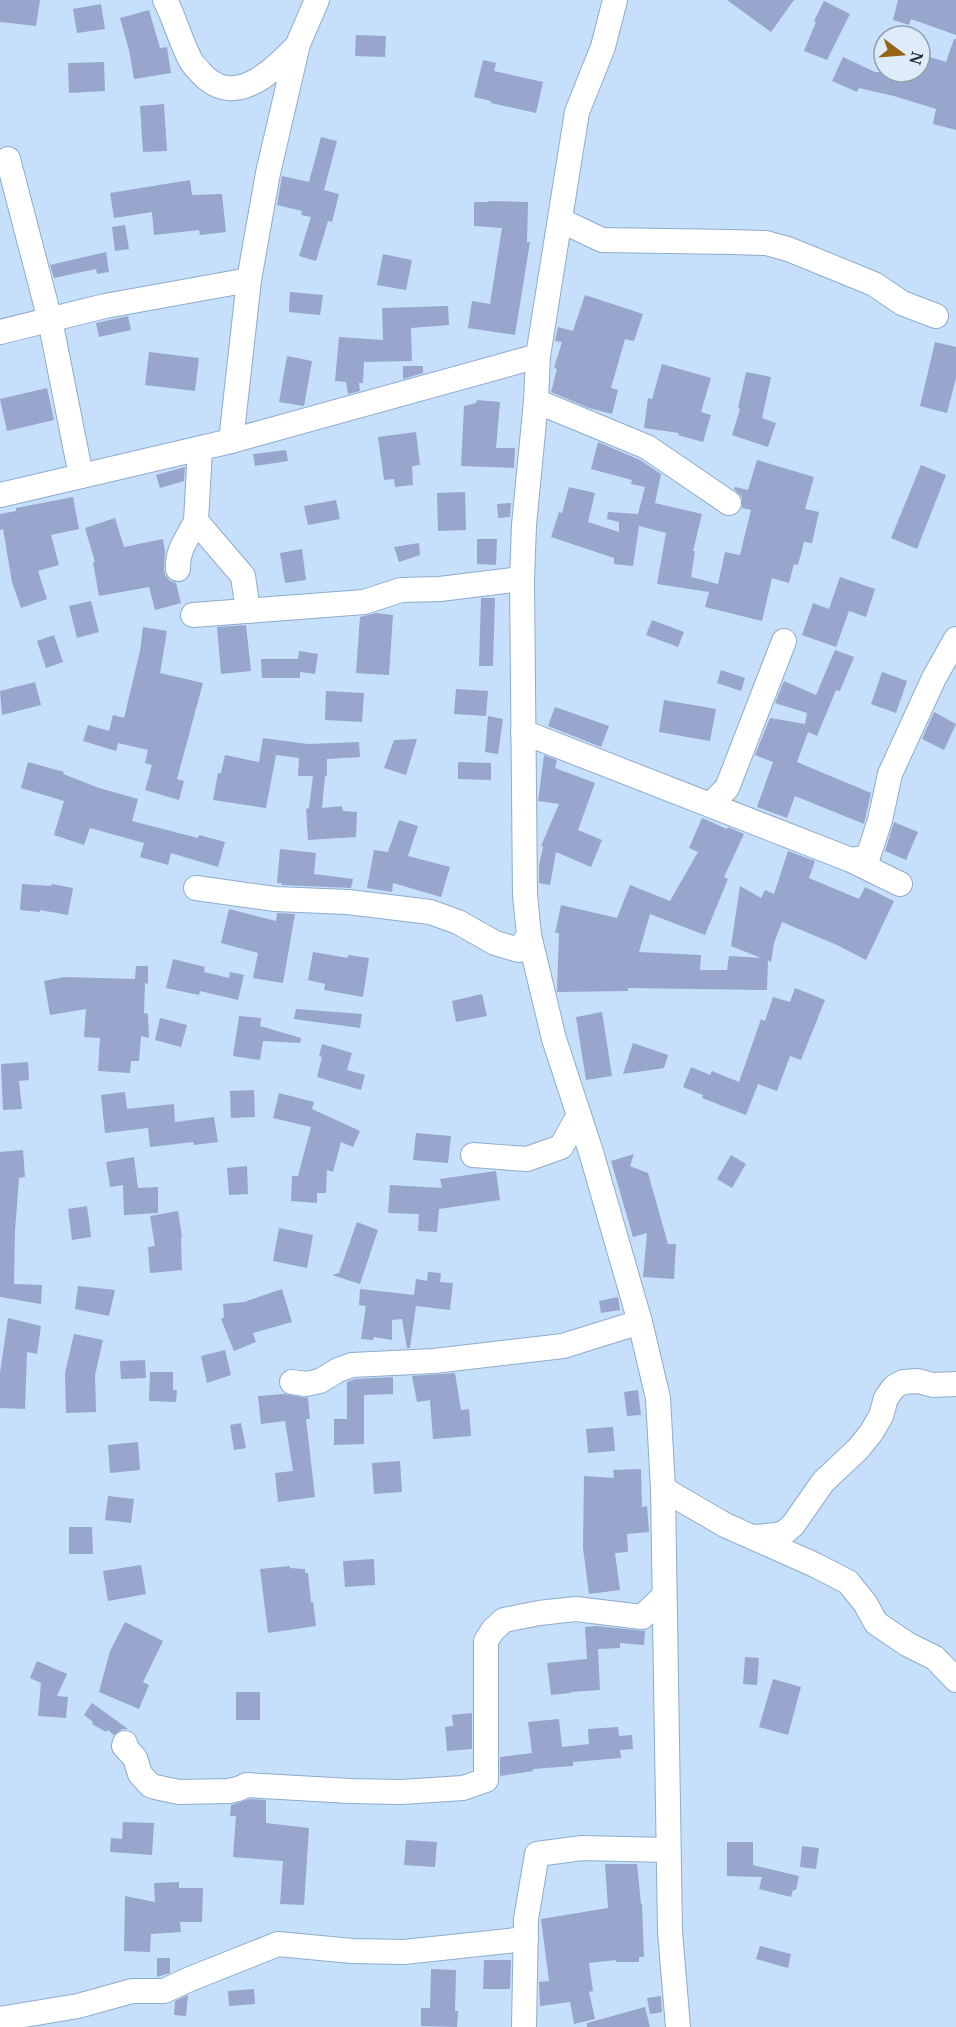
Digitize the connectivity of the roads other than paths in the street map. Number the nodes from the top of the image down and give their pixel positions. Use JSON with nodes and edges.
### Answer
{"nodes":[{"id":1,"x":165,"y":0,"type":"edge"},
{"id":2,"x":316,"y":0,"type":"edge"},
{"id":3,"x":615,"y":0,"type":"edge"},
{"id":4,"x":298,"y":44,"type":"junction"},
{"id":5,"x":8,"y":159,"type":"dead end"},
{"id":6,"x":560,"y":220,"type":"junction"},
{"id":7,"x":249,"y":280,"type":"junction"},
{"id":8,"x":936,"y":316,"type":"dead end"},
{"id":9,"x":50,"y":320,"type":"junction"},
{"id":10,"x":0,"y":332,"type":"edge"},
{"id":11,"x":538,"y":356,"type":"junction"},
{"id":12,"x":536,"y":402,"type":"junction"},
{"id":13,"x":231,"y":441,"type":"junction"},
{"id":14,"x":200,"y":449,"type":"junction"},
{"id":15,"x":81,"y":476,"type":"junction"},
{"id":16,"x":0,"y":495,"type":"edge"},
{"id":17,"x":729,"y":503,"type":"dead end"},
{"id":18,"x":196,"y":521,"type":"junction"},
{"id":19,"x":178,"y":568,"type":"dead end"},
{"id":20,"x":522,"y":579,"type":"junction"},
{"id":21,"x":248,"y":611,"type":"junction"},
{"id":22,"x":193,"y":615,"type":"dead end"},
{"id":23,"x":956,"y":639,"type":"edge"},
{"id":24,"x":784,"y":641,"type":"dead end"},
{"id":25,"x":523,"y":732,"type":"junction"},
{"id":26,"x":711,"y":804,"type":"junction"},
{"id":27,"x":851,"y":860,"type":"junction"},
{"id":28,"x":900,"y":884,"type":"dead end"},
{"id":29,"x":196,"y":888,"type":"dead end"},
{"id":30,"x":529,"y":935,"type":"junction"},
{"id":31,"x":579,"y":1115,"type":"junction"},
{"id":32,"x":473,"y":1155,"type":"dead end"},
{"id":33,"x":640,"y":1322,"type":"junction"},
{"id":34,"x":292,"y":1382,"type":"dead end"},
{"id":35,"x":956,"y":1384,"type":"edge"},
{"id":36,"x":663,"y":1489,"type":"junction"},
{"id":37,"x":755,"y":1537,"type":"junction"},
{"id":38,"x":663,"y":1597,"type":"junction"},
{"id":39,"x":956,"y":1680,"type":"edge"},
{"id":40,"x":125,"y":1743,"type":"dead end"},
{"id":41,"x":668,"y":1850,"type":"junction"},
{"id":42,"x":526,"y":1939,"type":"junction"},
{"id":43,"x":0,"y":2019,"type":"edge"},
{"id":44,"x":524,"y":2027,"type":"edge"},
{"id":45,"x":678,"y":2027,"type":"edge"}],
"edges":[{"from":1,"to":4,"type":"street"},
{"from":2,"to":4,"type":"street"},
{"from":3,"to":6,"type":"street"},
{"from":4,"to":7,"type":"street"},
{"from":5,"to":9,"type":"street"},
{"from":6,"to":8,"type":"street"},
{"from":6,"to":11,"type":"street"},
{"from":7,"to":9,"type":"street"},
{"from":7,"to":13,"type":"street"},
{"from":9,"to":10,"type":"street"},
{"from":9,"to":15,"type":"street"},
{"from":11,"to":12,"type":"street"},
{"from":11,"to":13,"type":"street"},
{"from":12,"to":17,"type":"street"},
{"from":12,"to":20,"type":"street"},
{"from":13,"to":14,"type":"street"},
{"from":14,"to":15,"type":"street"},
{"from":14,"to":18,"type":"street"},
{"from":15,"to":16,"type":"street"},
{"from":18,"to":19,"type":"street"},
{"from":18,"to":21,"type":"street"},
{"from":20,"to":21,"type":"street"},
{"from":20,"to":25,"type":"street"},
{"from":21,"to":22,"type":"street"},
{"from":23,"to":27,"type":"street"},
{"from":24,"to":26,"type":"street"},
{"from":25,"to":26,"type":"street"},
{"from":25,"to":30,"type":"street"},
{"from":26,"to":27,"type":"street"},
{"from":27,"to":28,"type":"street"},
{"from":29,"to":30,"type":"street"},
{"from":30,"to":31,"type":"street"},
{"from":31,"to":32,"type":"street"},
{"from":31,"to":33,"type":"street"},
{"from":33,"to":34,"type":"street"},
{"from":33,"to":36,"type":"street"},
{"from":35,"to":37,"type":"street"},
{"from":36,"to":37,"type":"street"},
{"from":36,"to":38,"type":"street"},
{"from":37,"to":39,"type":"street"},
{"from":38,"to":40,"type":"street"},
{"from":38,"to":41,"type":"street"},
{"from":41,"to":42,"type":"street"},
{"from":41,"to":45,"type":"street"},
{"from":42,"to":43,"type":"street"},
{"from":42,"to":44,"type":"street"}]}
